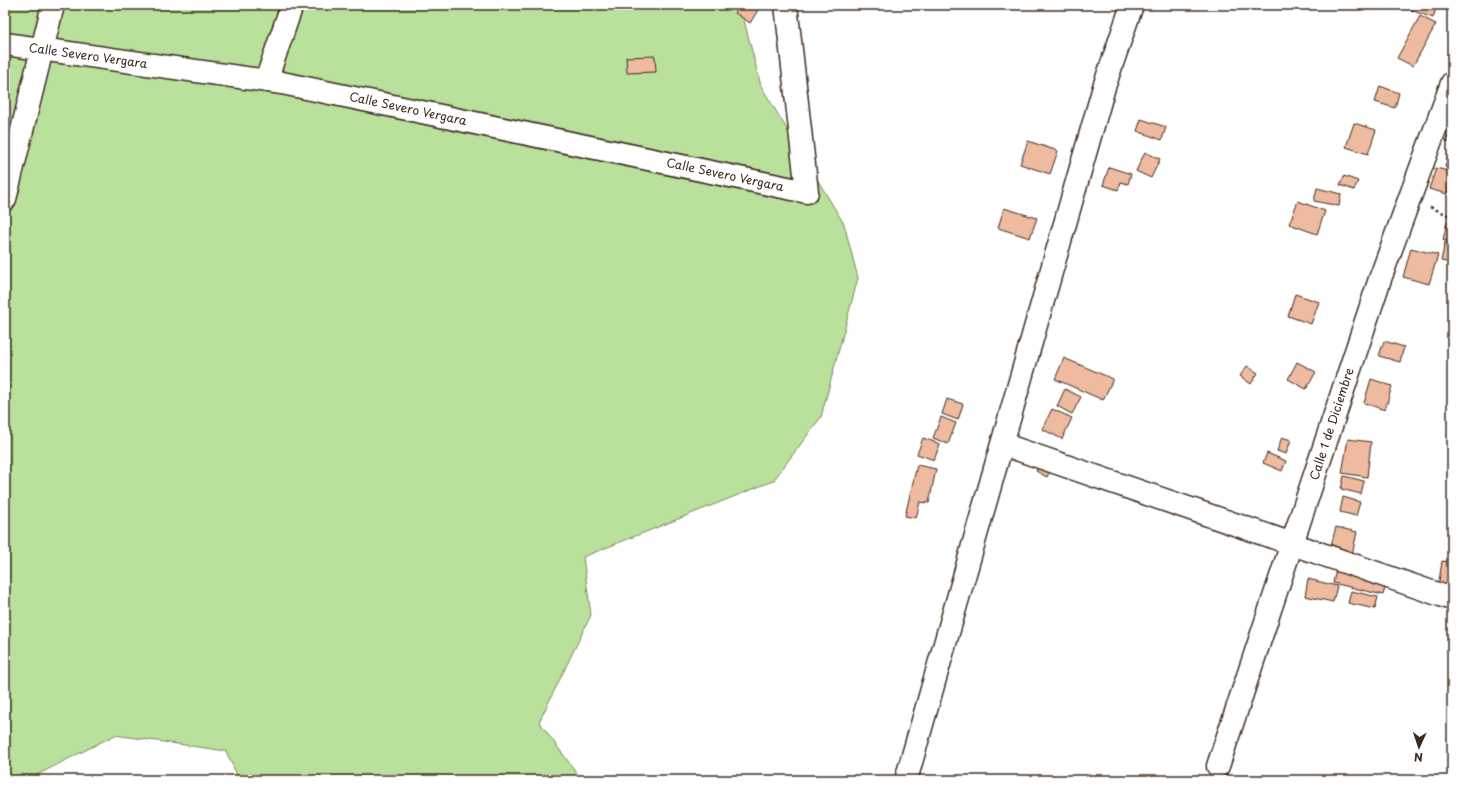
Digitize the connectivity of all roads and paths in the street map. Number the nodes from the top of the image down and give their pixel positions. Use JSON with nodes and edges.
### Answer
{"nodes":[{"id":1,"x":53,"y":5,"type":"edge"},
{"id":2,"x":292,"y":5,"type":"edge"},
{"id":3,"x":786,"y":5,"type":"edge"},
{"id":4,"x":1132,"y":5,"type":"edge"},
{"id":5,"x":5,"y":44,"type":"edge"},
{"id":6,"x":42,"y":49,"type":"junction"},
{"id":7,"x":266,"y":81,"type":"junction"},
{"id":8,"x":1452,"y":83,"type":"edge"},
{"id":9,"x":5,"y":199,"type":"edge"},
{"id":10,"x":1002,"y":444,"type":"junction"},
{"id":11,"x":1292,"y":544,"type":"junction"},
{"id":12,"x":1452,"y":599,"type":"edge"},
{"id":13,"x":1218,"y":766,"type":"dead end"},
{"id":14,"x":906,"y":780,"type":"edge"}],
"edges":[{"from":1,"to":6,"type":"street"},
{"from":2,"to":7,"type":"street"},
{"from":3,"to":7,"type":"street","name":"Calle Severo Vergara"},
{"from":4,"to":10,"type":"street"},
{"from":5,"to":6,"type":"street","name":"Calle Severo Vergara"},
{"from":6,"to":7,"type":"street","name":"Calle Severo Vergara"},
{"from":6,"to":9,"type":"street"},
{"from":8,"to":11,"type":"street","name":"Calle 1 de Diciembre"},
{"from":10,"to":11,"type":"street"},
{"from":10,"to":14,"type":"street"},
{"from":11,"to":12,"type":"street"},
{"from":11,"to":13,"type":"street","name":"Calle 1 de Diciembre"}]}
